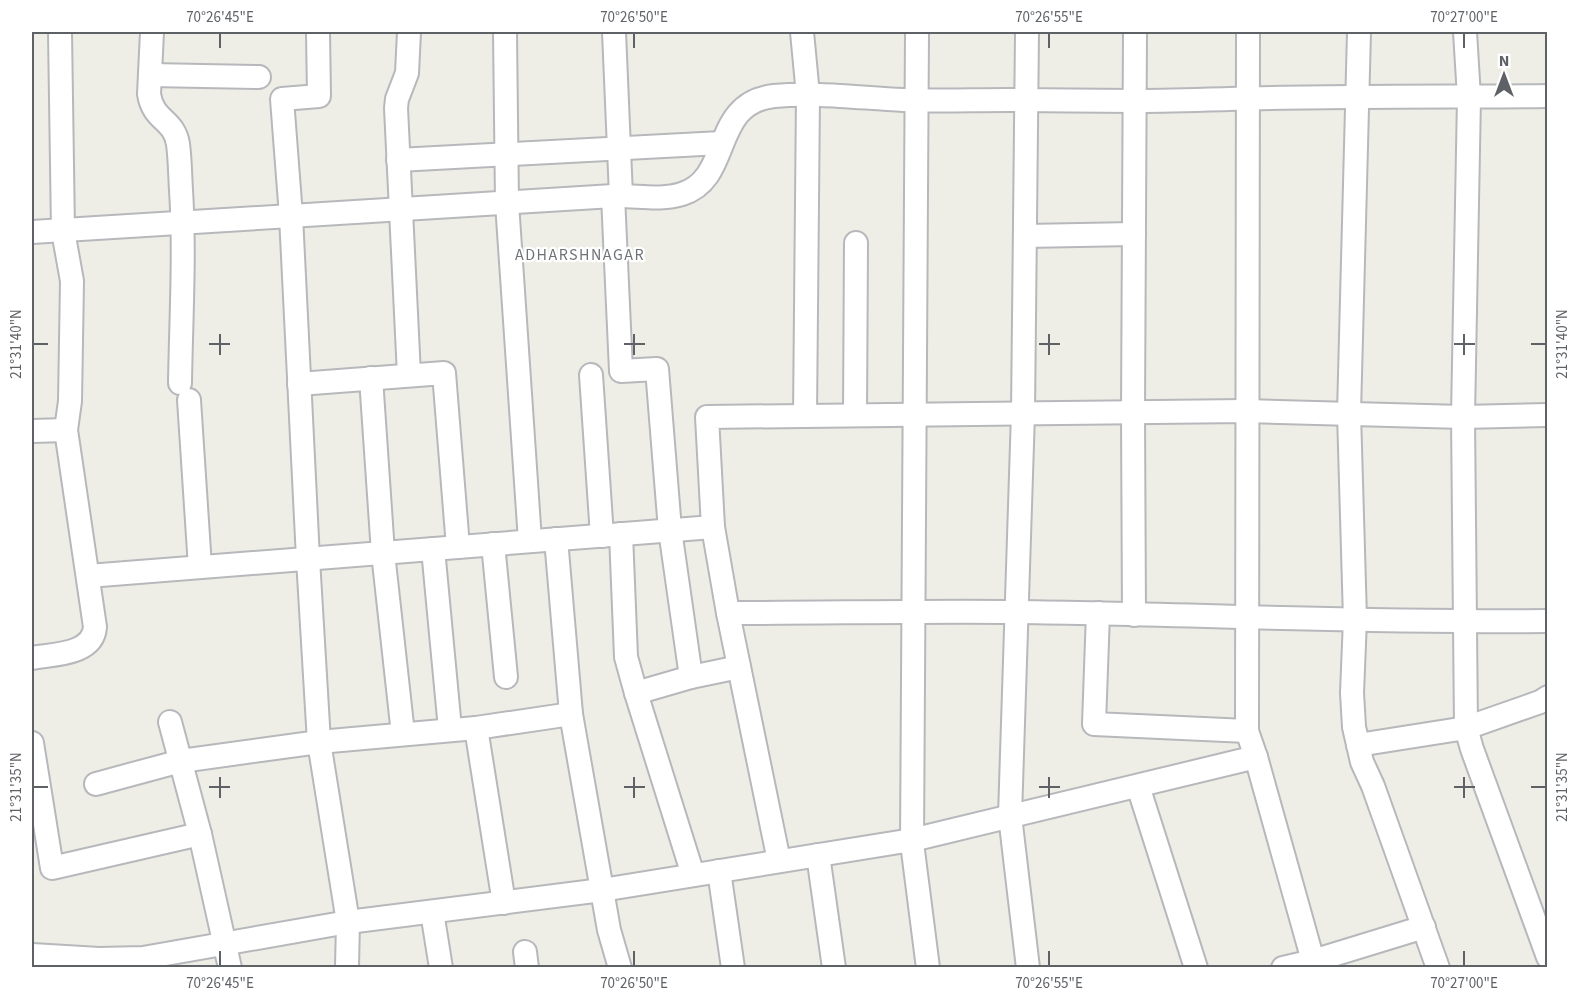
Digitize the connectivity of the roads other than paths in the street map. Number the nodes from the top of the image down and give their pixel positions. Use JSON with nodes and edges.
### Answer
{"nodes":[{"id":1,"x":60,"y":32,"type":"edge"},
{"id":2,"x":152,"y":32,"type":"edge"},
{"id":3,"x":318,"y":32,"type":"edge"},
{"id":4,"x":409,"y":32,"type":"edge"},
{"id":5,"x":428,"y":32,"type":"edge"},
{"id":6,"x":505,"y":32,"type":"edge"},
{"id":7,"x":614,"y":32,"type":"edge"},
{"id":8,"x":802,"y":32,"type":"edge"},
{"id":9,"x":917,"y":32,"type":"edge"},
{"id":10,"x":1027,"y":32,"type":"edge"},
{"id":11,"x":1135,"y":32,"type":"edge"},
{"id":12,"x":1248,"y":32,"type":"edge"},
{"id":13,"x":1359,"y":32,"type":"edge"},
{"id":14,"x":1466,"y":32,"type":"edge"},
{"id":15,"x":150,"y":75,"type":"junction"},
{"id":16,"x":259,"y":77,"type":"dead end"},
{"id":17,"x":808,"y":95,"type":"junction"},
{"id":18,"x":1548,"y":96,"type":"edge"},
{"id":19,"x":1357,"y":97,"type":"junction"},
{"id":20,"x":1469,"y":97,"type":"junction"},
{"id":21,"x":1247,"y":98,"type":"junction"},
{"id":22,"x":918,"y":100,"type":"junction"},
{"id":23,"x":1027,"y":100,"type":"junction"},
{"id":24,"x":1136,"y":101,"type":"junction"},
{"id":25,"x":721,"y":143,"type":"junction"},
{"id":26,"x":619,"y":147,"type":"junction"},
{"id":27,"x":507,"y":154,"type":"junction"},
{"id":28,"x":398,"y":160,"type":"junction"},
{"id":29,"x":617,"y":196,"type":"junction"},
{"id":30,"x":507,"y":203,"type":"junction"},
{"id":31,"x":401,"y":210,"type":"junction"},
{"id":32,"x":291,"y":216,"type":"junction"},
{"id":33,"x":183,"y":223,"type":"junction"},
{"id":34,"x":63,"y":231,"type":"junction"},
{"id":35,"x":32,"y":232,"type":"edge"},
{"id":36,"x":1134,"y":234,"type":"junction"},
{"id":37,"x":1025,"y":236,"type":"junction"},
{"id":38,"x":856,"y":243,"type":"dead end"},
{"id":39,"x":407,"y":349,"type":"junction"},
{"id":40,"x":444,"y":373,"type":"junction"},
{"id":41,"x":409,"y":375,"type":"junction"},
{"id":42,"x":591,"y":375,"type":"dead end"},
{"id":43,"x":371,"y":378,"type":"junction"},
{"id":44,"x":299,"y":384,"type":"junction"},
{"id":45,"x":1246,"y":411,"type":"junction"},
{"id":46,"x":1133,"y":412,"type":"junction"},
{"id":47,"x":1023,"y":413,"type":"junction"},
{"id":48,"x":1349,"y":413,"type":"junction"},
{"id":49,"x":915,"y":415,"type":"junction"},
{"id":50,"x":1548,"y":415,"type":"edge"},
{"id":51,"x":805,"y":416,"type":"junction"},
{"id":52,"x":855,"y":416,"type":"junction"},
{"id":53,"x":1463,"y":417,"type":"junction"},
{"id":54,"x":66,"y":430,"type":"junction"},
{"id":55,"x":32,"y":431,"type":"edge"},
{"id":56,"x":713,"y":527,"type":"junction"},
{"id":57,"x":670,"y":530,"type":"junction"},
{"id":58,"x":611,"y":535,"type":"junction"},
{"id":59,"x":556,"y":539,"type":"junction"},
{"id":60,"x":530,"y":541,"type":"junction"},
{"id":61,"x":493,"y":544,"type":"junction"},
{"id":62,"x":458,"y":547,"type":"junction"},
{"id":63,"x":433,"y":549,"type":"junction"},
{"id":64,"x":383,"y":553,"type":"junction"},
{"id":65,"x":308,"y":559,"type":"junction"},
{"id":66,"x":200,"y":567,"type":"junction"},
{"id":67,"x":88,"y":576,"type":"junction"},
{"id":68,"x":914,"y":612,"type":"junction"},
{"id":69,"x":1017,"y":612,"type":"junction"},
{"id":70,"x":728,"y":614,"type":"junction"},
{"id":71,"x":1098,"y":614,"type":"junction"},
{"id":72,"x":1134,"y":615,"type":"junction"},
{"id":73,"x":1246,"y":619,"type":"junction"},
{"id":74,"x":1355,"y":619,"type":"junction"},
{"id":75,"x":1548,"y":621,"type":"edge"},
{"id":76,"x":1464,"y":622,"type":"junction"},
{"id":77,"x":32,"y":658,"type":"edge"},
{"id":78,"x":739,"y":667,"type":"junction"},
{"id":79,"x":506,"y":677,"type":"dead end"},
{"id":80,"x":691,"y":677,"type":"junction"},
{"id":81,"x":636,"y":693,"type":"junction"},
{"id":82,"x":1548,"y":696,"type":"edge"},
{"id":83,"x":571,"y":714,"type":"junction"},
{"id":84,"x":170,"y":722,"type":"dead end"},
{"id":85,"x":476,"y":728,"type":"junction"},
{"id":86,"x":1466,"y":728,"type":"junction"},
{"id":87,"x":450,"y":729,"type":"junction"},
{"id":88,"x":1247,"y":731,"type":"junction"},
{"id":89,"x":403,"y":734,"type":"junction"},
{"id":90,"x":319,"y":742,"type":"junction"},
{"id":91,"x":32,"y":743,"type":"edge"},
{"id":92,"x":1358,"y":745,"type":"junction"},
{"id":93,"x":1256,"y":757,"type":"junction"},
{"id":94,"x":181,"y":761,"type":"junction"},
{"id":95,"x":96,"y":784,"type":"dead end"},
{"id":96,"x":1138,"y":786,"type":"junction"},
{"id":97,"x":1010,"y":816,"type":"junction"},
{"id":98,"x":200,"y":834,"type":"junction"},
{"id":99,"x":912,"y":840,"type":"junction"},
{"id":100,"x":818,"y":855,"type":"junction"},
{"id":101,"x":779,"y":861,"type":"junction"},
{"id":102,"x":719,"y":871,"type":"junction"},
{"id":103,"x":693,"y":875,"type":"junction"},
{"id":104,"x":602,"y":890,"type":"junction"},
{"id":105,"x":504,"y":903,"type":"junction"},
{"id":106,"x":432,"y":912,"type":"junction"},
{"id":107,"x":348,"y":922,"type":"junction"},
{"id":108,"x":1424,"y":927,"type":"junction"},
{"id":109,"x":224,"y":945,"type":"junction"},
{"id":110,"x":1548,"y":957,"type":"edge"},
{"id":111,"x":44,"y":960,"type":"edge"},
{"id":112,"x":1314,"y":964,"type":"edge"},
{"id":113,"x":347,"y":967,"type":"edge"},
{"id":114,"x":230,"y":968,"type":"edge"},
{"id":115,"x":441,"y":968,"type":"edge"},
{"id":116,"x":620,"y":968,"type":"edge"},
{"id":117,"x":733,"y":968,"type":"edge"},
{"id":118,"x":834,"y":968,"type":"edge"},
{"id":119,"x":928,"y":968,"type":"edge"},
{"id":120,"x":1028,"y":968,"type":"edge"},
{"id":121,"x":1196,"y":968,"type":"edge"},
{"id":122,"x":1283,"y":968,"type":"edge"},
{"id":123,"x":1438,"y":968,"type":"edge"}],
"edges":[{"from":1,"to":34,"type":"street"},
{"from":2,"to":15,"type":"street"},
{"from":3,"to":32,"type":"street"},
{"from":4,"to":5,"type":"street"},
{"from":4,"to":28,"type":"street"},
{"from":6,"to":27,"type":"street"},
{"from":7,"to":26,"type":"street"},
{"from":8,"to":17,"type":"street"},
{"from":9,"to":22,"type":"street"},
{"from":10,"to":23,"type":"street"},
{"from":11,"to":24,"type":"street"},
{"from":12,"to":21,"type":"street"},
{"from":13,"to":19,"type":"street"},
{"from":14,"to":20,"type":"street"},
{"from":15,"to":16,"type":"street"},
{"from":15,"to":33,"type":"street"},
{"from":17,"to":22,"type":"street"},
{"from":17,"to":25,"type":"street"},
{"from":17,"to":51,"type":"street"},
{"from":18,"to":20,"type":"street"},
{"from":19,"to":20,"type":"street"},
{"from":19,"to":21,"type":"street"},
{"from":19,"to":48,"type":"street"},
{"from":20,"to":53,"type":"street"},
{"from":21,"to":24,"type":"street"},
{"from":21,"to":45,"type":"street"},
{"from":22,"to":23,"type":"street"},
{"from":22,"to":49,"type":"street"},
{"from":23,"to":24,"type":"street"},
{"from":23,"to":37,"type":"street"},
{"from":24,"to":36,"type":"street"},
{"from":25,"to":26,"type":"street"},
{"from":25,"to":29,"type":"street"},
{"from":26,"to":27,"type":"street"},
{"from":26,"to":29,"type":"street"},
{"from":27,"to":28,"type":"street"},
{"from":27,"to":30,"type":"street"},
{"from":28,"to":31,"type":"street"},
{"from":29,"to":30,"type":"street"},
{"from":29,"to":57,"type":"street"},
{"from":30,"to":31,"type":"street"},
{"from":30,"to":60,"type":"street"},
{"from":31,"to":32,"type":"street"},
{"from":31,"to":39,"type":"street"},
{"from":32,"to":33,"type":"street"},
{"from":32,"to":44,"type":"street"},
{"from":33,"to":34,"type":"street"},
{"from":33,"to":66,"type":"street"},
{"from":34,"to":35,"type":"street"},
{"from":34,"to":54,"type":"street"},
{"from":36,"to":37,"type":"street"},
{"from":36,"to":46,"type":"street"},
{"from":37,"to":47,"type":"street"},
{"from":38,"to":52,"type":"street"},
{"from":39,"to":40,"type":"street"},
{"from":39,"to":41,"type":"street"},
{"from":40,"to":41,"type":"street"},
{"from":40,"to":62,"type":"street"},
{"from":41,"to":43,"type":"street"},
{"from":42,"to":58,"type":"street"},
{"from":43,"to":44,"type":"street"},
{"from":43,"to":64,"type":"street"},
{"from":44,"to":65,"type":"street"},
{"from":45,"to":46,"type":"street"},
{"from":45,"to":48,"type":"street"},
{"from":45,"to":73,"type":"street"},
{"from":46,"to":47,"type":"street"},
{"from":46,"to":72,"type":"street"},
{"from":47,"to":49,"type":"street"},
{"from":47,"to":69,"type":"street"},
{"from":48,"to":53,"type":"street"},
{"from":48,"to":74,"type":"street"},
{"from":49,"to":52,"type":"street"},
{"from":49,"to":68,"type":"street"},
{"from":50,"to":53,"type":"street"},
{"from":51,"to":52,"type":"street"},
{"from":51,"to":56,"type":"street"},
{"from":53,"to":76,"type":"street"},
{"from":54,"to":55,"type":"street"},
{"from":54,"to":67,"type":"street"},
{"from":56,"to":57,"type":"street"},
{"from":56,"to":70,"type":"street"},
{"from":57,"to":58,"type":"street"},
{"from":57,"to":80,"type":"street"},
{"from":58,"to":59,"type":"street"},
{"from":58,"to":81,"type":"street"},
{"from":59,"to":60,"type":"street"},
{"from":59,"to":83,"type":"street"},
{"from":60,"to":61,"type":"street"},
{"from":61,"to":62,"type":"street"},
{"from":61,"to":79,"type":"street"},
{"from":62,"to":63,"type":"street"},
{"from":63,"to":64,"type":"street"},
{"from":63,"to":87,"type":"street"},
{"from":64,"to":65,"type":"street"},
{"from":64,"to":89,"type":"street"},
{"from":65,"to":66,"type":"street"},
{"from":65,"to":90,"type":"street"},
{"from":66,"to":67,"type":"street"},
{"from":67,"to":77,"type":"street"},
{"from":68,"to":69,"type":"street"},
{"from":68,"to":70,"type":"street"},
{"from":68,"to":99,"type":"street"},
{"from":69,"to":71,"type":"street"},
{"from":69,"to":97,"type":"street"},
{"from":70,"to":78,"type":"street"},
{"from":71,"to":72,"type":"street"},
{"from":71,"to":88,"type":"street"},
{"from":72,"to":73,"type":"street"},
{"from":73,"to":74,"type":"street"},
{"from":73,"to":88,"type":"street"},
{"from":74,"to":76,"type":"street"},
{"from":74,"to":92,"type":"street"},
{"from":75,"to":76,"type":"street"},
{"from":76,"to":86,"type":"street"},
{"from":78,"to":80,"type":"street"},
{"from":78,"to":101,"type":"street"},
{"from":80,"to":81,"type":"street"},
{"from":81,"to":103,"type":"street"},
{"from":82,"to":86,"type":"street"},
{"from":83,"to":85,"type":"street"},
{"from":83,"to":104,"type":"street"},
{"from":84,"to":94,"type":"street"},
{"from":85,"to":87,"type":"street"},
{"from":85,"to":105,"type":"street"},
{"from":86,"to":92,"type":"street"},
{"from":86,"to":110,"type":"street"},
{"from":87,"to":89,"type":"street"},
{"from":88,"to":93,"type":"street"},
{"from":89,"to":90,"type":"street"},
{"from":90,"to":94,"type":"street"},
{"from":90,"to":107,"type":"street"},
{"from":91,"to":98,"type":"street"},
{"from":92,"to":108,"type":"street"},
{"from":93,"to":96,"type":"street"},
{"from":93,"to":112,"type":"street"},
{"from":94,"to":95,"type":"street"},
{"from":94,"to":98,"type":"street"},
{"from":96,"to":97,"type":"street"},
{"from":96,"to":121,"type":"street"},
{"from":97,"to":99,"type":"street"},
{"from":97,"to":120,"type":"street"},
{"from":98,"to":109,"type":"street"},
{"from":99,"to":100,"type":"street"},
{"from":99,"to":119,"type":"street"},
{"from":100,"to":101,"type":"street"},
{"from":100,"to":118,"type":"street"},
{"from":101,"to":102,"type":"street"},
{"from":102,"to":103,"type":"street"},
{"from":102,"to":117,"type":"street"},
{"from":103,"to":104,"type":"street"},
{"from":104,"to":105,"type":"street"},
{"from":104,"to":116,"type":"street"},
{"from":105,"to":106,"type":"street"},
{"from":106,"to":107,"type":"street"},
{"from":106,"to":115,"type":"street"},
{"from":107,"to":109,"type":"street"},
{"from":107,"to":113,"type":"street"},
{"from":108,"to":112,"type":"street"},
{"from":108,"to":123,"type":"street"},
{"from":109,"to":111,"type":"street"},
{"from":109,"to":114,"type":"street"},
{"from":112,"to":122,"type":"street"}]}
